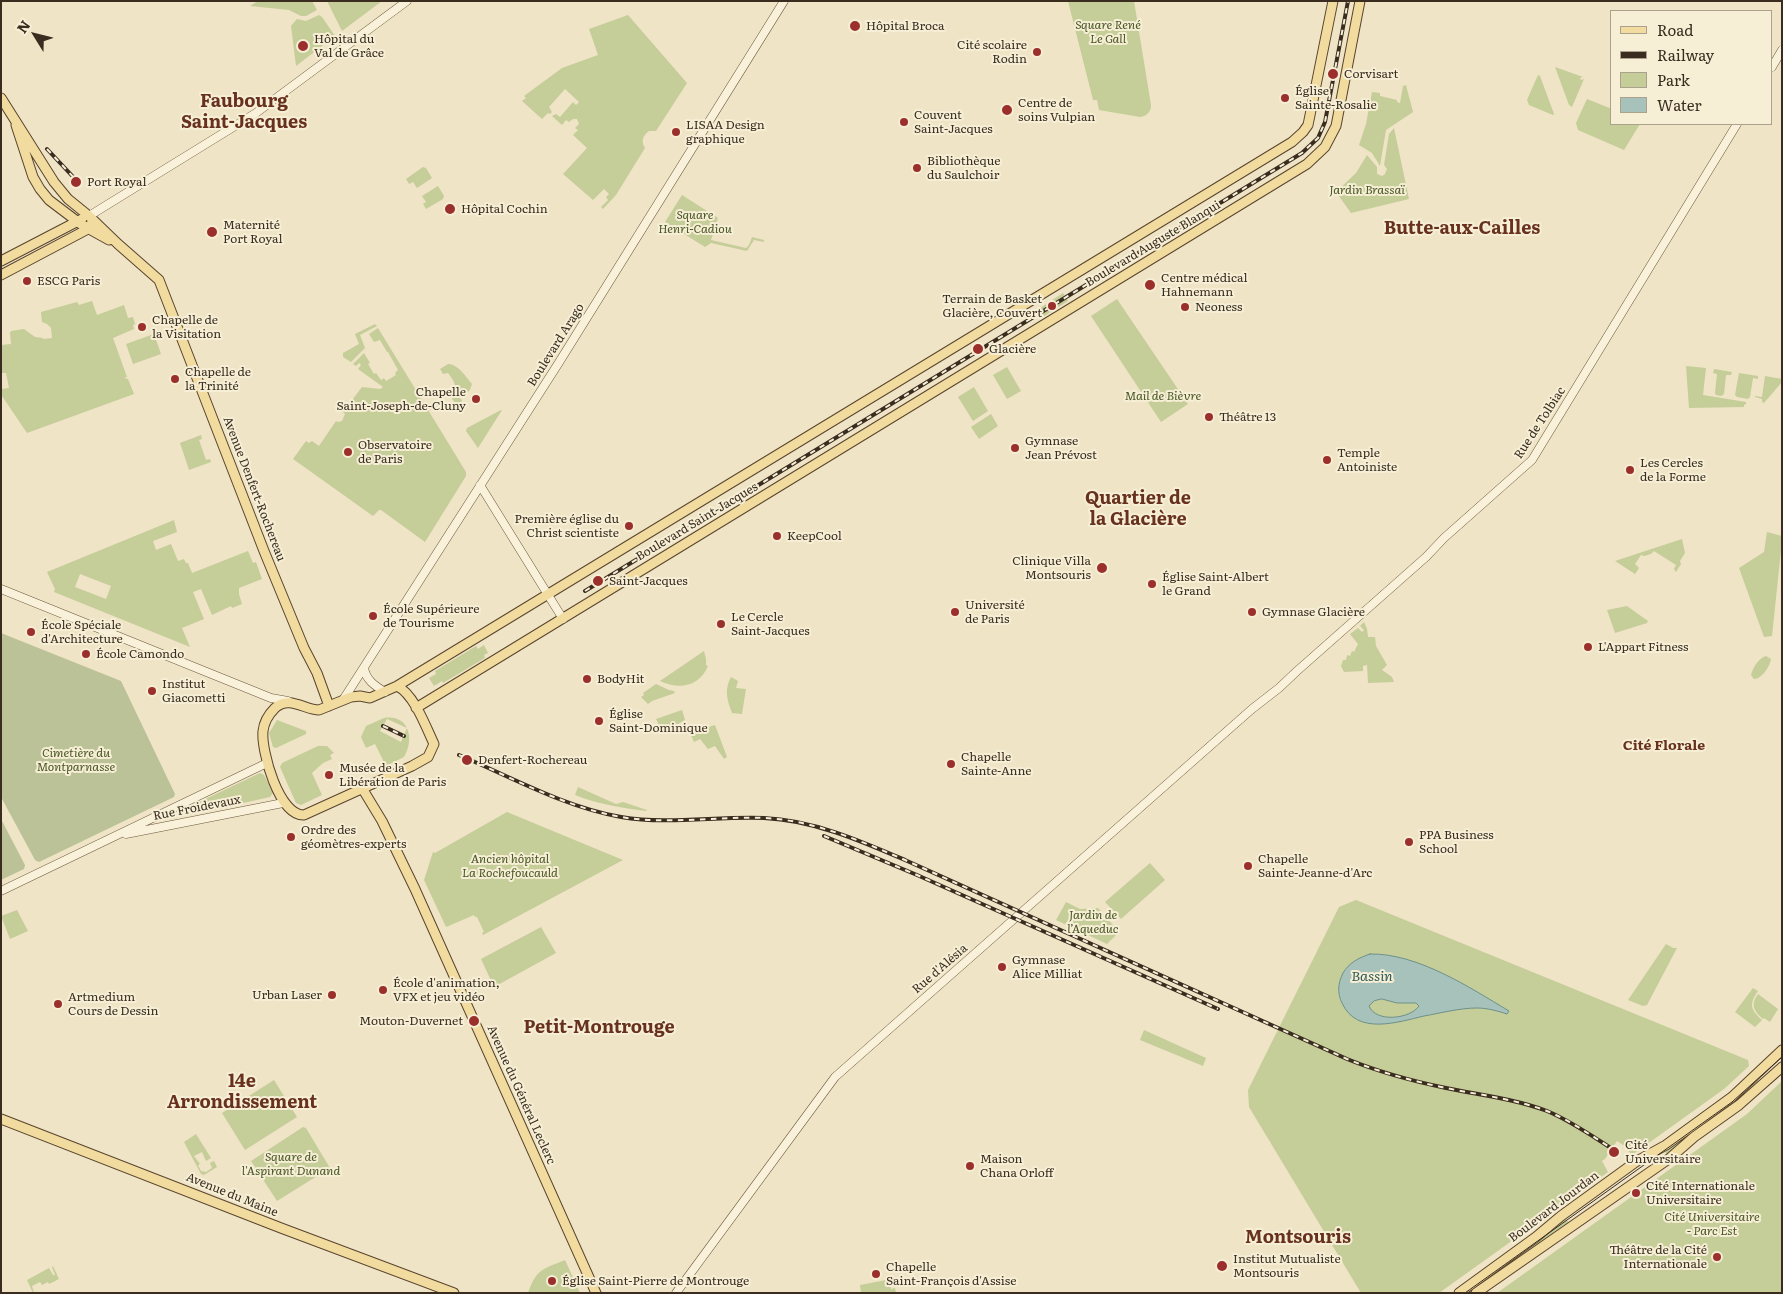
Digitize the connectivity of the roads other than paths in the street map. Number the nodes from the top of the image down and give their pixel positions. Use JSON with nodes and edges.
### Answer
{"nodes":[{"id":1,"x":407,"y":1,"type":"edge"},
{"id":2,"x":784,"y":1,"type":"edge"},
{"id":3,"x":1333,"y":1,"type":"edge"},
{"id":4,"x":1360,"y":1,"type":"edge"},
{"id":5,"x":1782,"y":50,"type":"edge"},
{"id":6,"x":1773,"y":65,"type":"edge"},
{"id":7,"x":1,"y":98,"type":"edge"},
{"id":8,"x":15,"y":120,"type":"junction"},
{"id":9,"x":1736,"y":125,"type":"edge"},
{"id":10,"x":89,"y":216,"type":"junction"},
{"id":11,"x":77,"y":222,"type":"junction"},
{"id":12,"x":88,"y":229,"type":"junction"},
{"id":13,"x":118,"y":244,"type":"junction"},
{"id":14,"x":1,"y":261,"type":"edge"},
{"id":15,"x":1,"y":276,"type":"edge"},
{"id":16,"x":827,"y":426,"type":"joint"},
{"id":17,"x":862,"y":436,"type":"joint"},
{"id":18,"x":480,"y":485,"type":"junction"},
{"id":19,"x":1,"y":589,"type":"edge"},
{"id":20,"x":548,"y":594,"type":"junction"},
{"id":21,"x":562,"y":619,"type":"junction"},
{"id":22,"x":364,"y":668,"type":"junction"},
{"id":23,"x":397,"y":686,"type":"junction"},
{"id":24,"x":385,"y":692,"type":"junction"},
{"id":25,"x":343,"y":700,"type":"junction"},
{"id":26,"x":1262,"y":701,"type":"joint"},
{"id":27,"x":275,"y":703,"type":"junction"},
{"id":28,"x":329,"y":706,"type":"junction"},
{"id":29,"x":416,"y":708,"type":"junction"},
{"id":30,"x":267,"y":763,"type":"junction"},
{"id":31,"x":366,"y":786,"type":"junction"},
{"id":32,"x":283,"y":802,"type":"junction"},
{"id":33,"x":115,"y":836,"type":"junction"},
{"id":34,"x":1,"y":892,"type":"edge"},
{"id":35,"x":1782,"y":1050,"type":"edge"},
{"id":36,"x":1782,"y":1067,"type":"edge"},
{"id":37,"x":1,"y":1119,"type":"edge"},
{"id":38,"x":454,"y":1293,"type":"edge"},
{"id":39,"x":596,"y":1293,"type":"edge"},
{"id":40,"x":676,"y":1293,"type":"edge"},
{"id":41,"x":1459,"y":1293,"type":"edge"},
{"id":42,"x":1476,"y":1293,"type":"edge"}],
"edges":[{"from":1,"to":10,"type":"main road"},
{"from":2,"to":18,"type":"main road","name":"Boulevard Arago"},
{"from":3,"to":16,"type":"main road","name":"Boulevard Auguste Blanqui"},
{"from":4,"to":17,"type":"main road","name":"Boulevard Auguste Blanqui"},
{"from":5,"to":6,"type":"main road"},
{"from":7,"to":8,"type":"main road"},
{"from":8,"to":10,"type":"main road"},
{"from":8,"to":11,"type":"main road"},
{"from":9,"to":26,"type":"main road","name":"Rue de Tolbiac"},
{"from":10,"to":11,"type":"main road"},
{"from":10,"to":12,"type":"main road"},
{"from":10,"to":13,"type":"main road"},
{"from":11,"to":12,"type":"main road"},
{"from":11,"to":14,"type":"main road"},
{"from":12,"to":13,"type":"main road"},
{"from":12,"to":15,"type":"main road"},
{"from":13,"to":28,"type":"main road","name":"Avenue Denfert-Rochereau"},
{"from":16,"to":20,"type":"main road","name":"Boulevard Saint-Jacques"},
{"from":17,"to":21,"type":"main road","name":"Boulevard Saint-Jacques"},
{"from":18,"to":20,"type":"main road"},
{"from":18,"to":22,"type":"main road","name":"Boulevard Arago"},
{"from":19,"to":27,"type":"main road"},
{"from":20,"to":21,"type":"main road"},
{"from":20,"to":23,"type":"main road","name":"Boulevard Saint-Jacques"},
{"from":21,"to":29,"type":"main road","name":"Boulevard Saint-Jacques"},
{"from":22,"to":24,"type":"main road"},
{"from":22,"to":25,"type":"main road","name":"Boulevard Arago"},
{"from":23,"to":24,"type":"main road","name":"Boulevard Saint-Jacques"},
{"from":23,"to":29,"type":"main road"},
{"from":24,"to":25,"type":"main road","name":"Boulevard Saint-Jacques"},
{"from":25,"to":28,"type":"main road","name":"Boulevard Saint-Jacques"},
{"from":26,"to":40,"type":"main road","name":"Rue d'Alésia"},
{"from":27,"to":28,"type":"main road"},
{"from":27,"to":30,"type":"main road"},
{"from":29,"to":31,"type":"main road"},
{"from":30,"to":32,"type":"main road"},
{"from":30,"to":33,"type":"main road","name":"Rue Froidevaux"},
{"from":31,"to":32,"type":"main road"},
{"from":31,"to":39,"type":"main road","name":"Avenue du Général Leclerc"},
{"from":32,"to":33,"type":"main road","name":"Rue Froidevaux"},
{"from":33,"to":34,"type":"main road","name":"Rue Froidevaux"},
{"from":35,"to":41,"type":"main road","name":"Boulevard Jourdan"},
{"from":36,"to":42,"type":"main road","name":"Boulevard Jourdan"},
{"from":37,"to":38,"type":"main road","name":"Avenue du Maine"}]}
